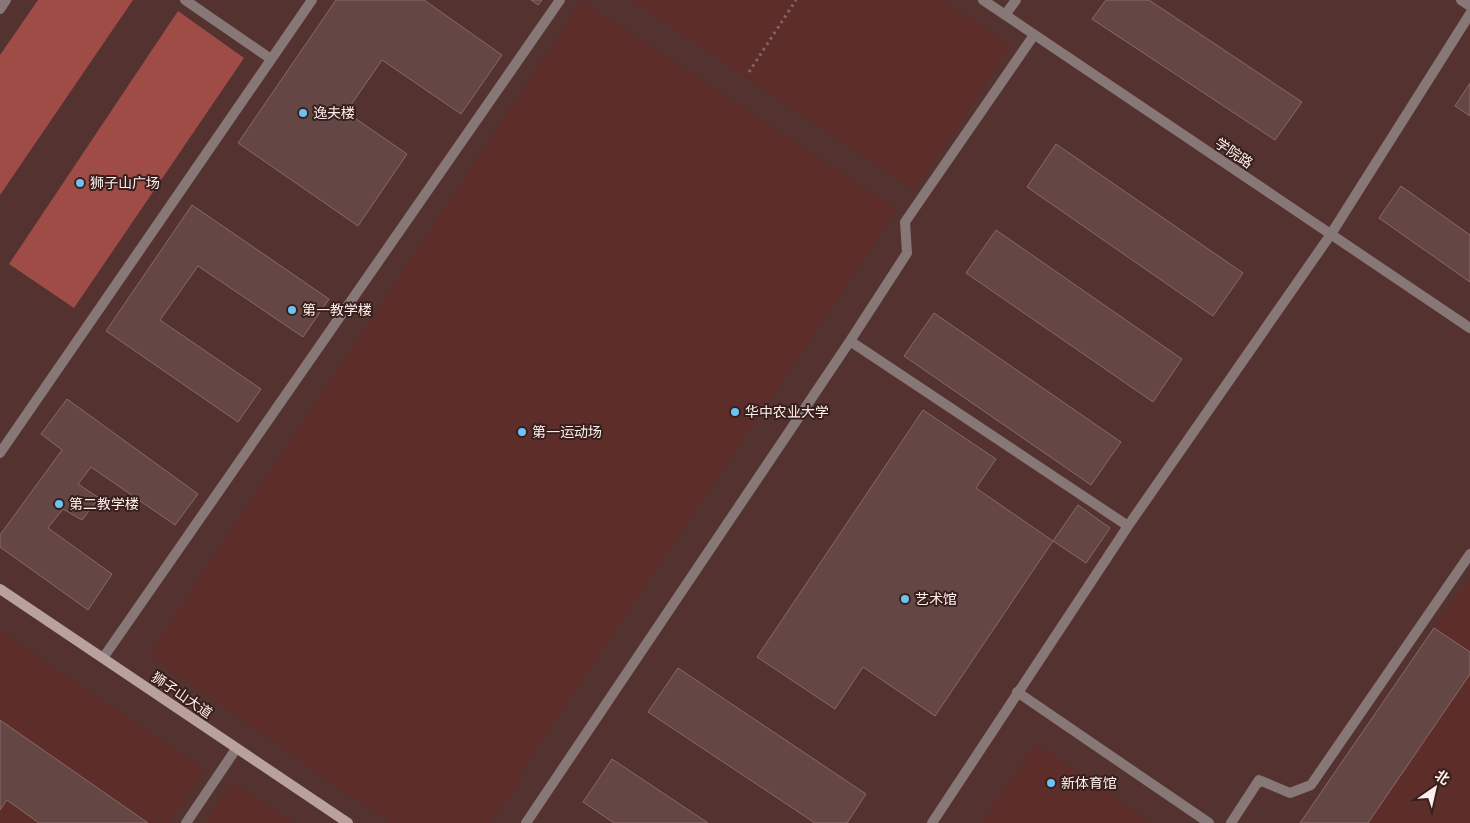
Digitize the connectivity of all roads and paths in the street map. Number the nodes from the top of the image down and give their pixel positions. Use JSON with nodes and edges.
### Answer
{"nodes":[{"id":1,"x":6,"y":0,"type":"edge"},
{"id":2,"x":185,"y":0,"type":"edge"},
{"id":3,"x":312,"y":0,"type":"edge"},
{"id":4,"x":560,"y":0,"type":"edge"},
{"id":5,"x":796,"y":0,"type":"edge"},
{"id":6,"x":983,"y":0,"type":"edge"},
{"id":7,"x":1016,"y":0,"type":"edge"},
{"id":8,"x":1461,"y":0,"type":"edge"},
{"id":9,"x":1470,"y":6,"type":"edge"},
{"id":10,"x":0,"y":9,"type":"edge"},
{"id":11,"x":1470,"y":14,"type":"edge"},
{"id":12,"x":1005,"y":15,"type":"junction"},
{"id":13,"x":1034,"y":35,"type":"junction"},
{"id":14,"x":271,"y":59,"type":"junction"},
{"id":15,"x":749,"y":72,"type":"dead end"},
{"id":16,"x":1331,"y":234,"type":"junction"},
{"id":17,"x":1470,"y":328,"type":"edge"},
{"id":18,"x":850,"y":341,"type":"junction"},
{"id":19,"x":0,"y":454,"type":"edge"},
{"id":20,"x":1128,"y":526,"type":"junction"},
{"id":21,"x":1470,"y":554,"type":"edge"},
{"id":22,"x":0,"y":590,"type":"edge"},
{"id":23,"x":103,"y":658,"type":"junction"},
{"id":24,"x":1017,"y":692,"type":"junction"},
{"id":25,"x":236,"y":749,"type":"junction"},
{"id":26,"x":186,"y":823,"type":"edge"},
{"id":27,"x":348,"y":823,"type":"edge"},
{"id":28,"x":526,"y":823,"type":"edge"},
{"id":29,"x":932,"y":823,"type":"edge"},
{"id":30,"x":1209,"y":823,"type":"edge"},
{"id":31,"x":1231,"y":823,"type":"edge"}],
"edges":[{"from":1,"to":10,"type":"street"},
{"from":2,"to":14,"type":"street"},
{"from":3,"to":14,"type":"street"},
{"from":4,"to":23,"type":"street"},
{"from":5,"to":15,"type":"path"},
{"from":6,"to":12,"type":"street","name":"学院路"},
{"from":7,"to":12,"type":"street"},
{"from":8,"to":9,"type":"street"},
{"from":11,"to":16,"type":"street"},
{"from":12,"to":13,"type":"street","name":"学院路"},
{"from":13,"to":16,"type":"street","name":"学院路"},
{"from":13,"to":18,"type":"street"},
{"from":14,"to":19,"type":"street"},
{"from":16,"to":17,"type":"street","name":"学院路"},
{"from":16,"to":20,"type":"street"},
{"from":18,"to":20,"type":"street"},
{"from":18,"to":28,"type":"street"},
{"from":20,"to":24,"type":"street"},
{"from":21,"to":31,"type":"street"},
{"from":22,"to":23,"type":"street","name":"狮子山大道"},
{"from":23,"to":25,"type":"street","name":"狮子山大道"},
{"from":24,"to":29,"type":"street"},
{"from":24,"to":30,"type":"street"},
{"from":25,"to":26,"type":"street"},
{"from":25,"to":27,"type":"street","name":"狮子山大道"}]}
